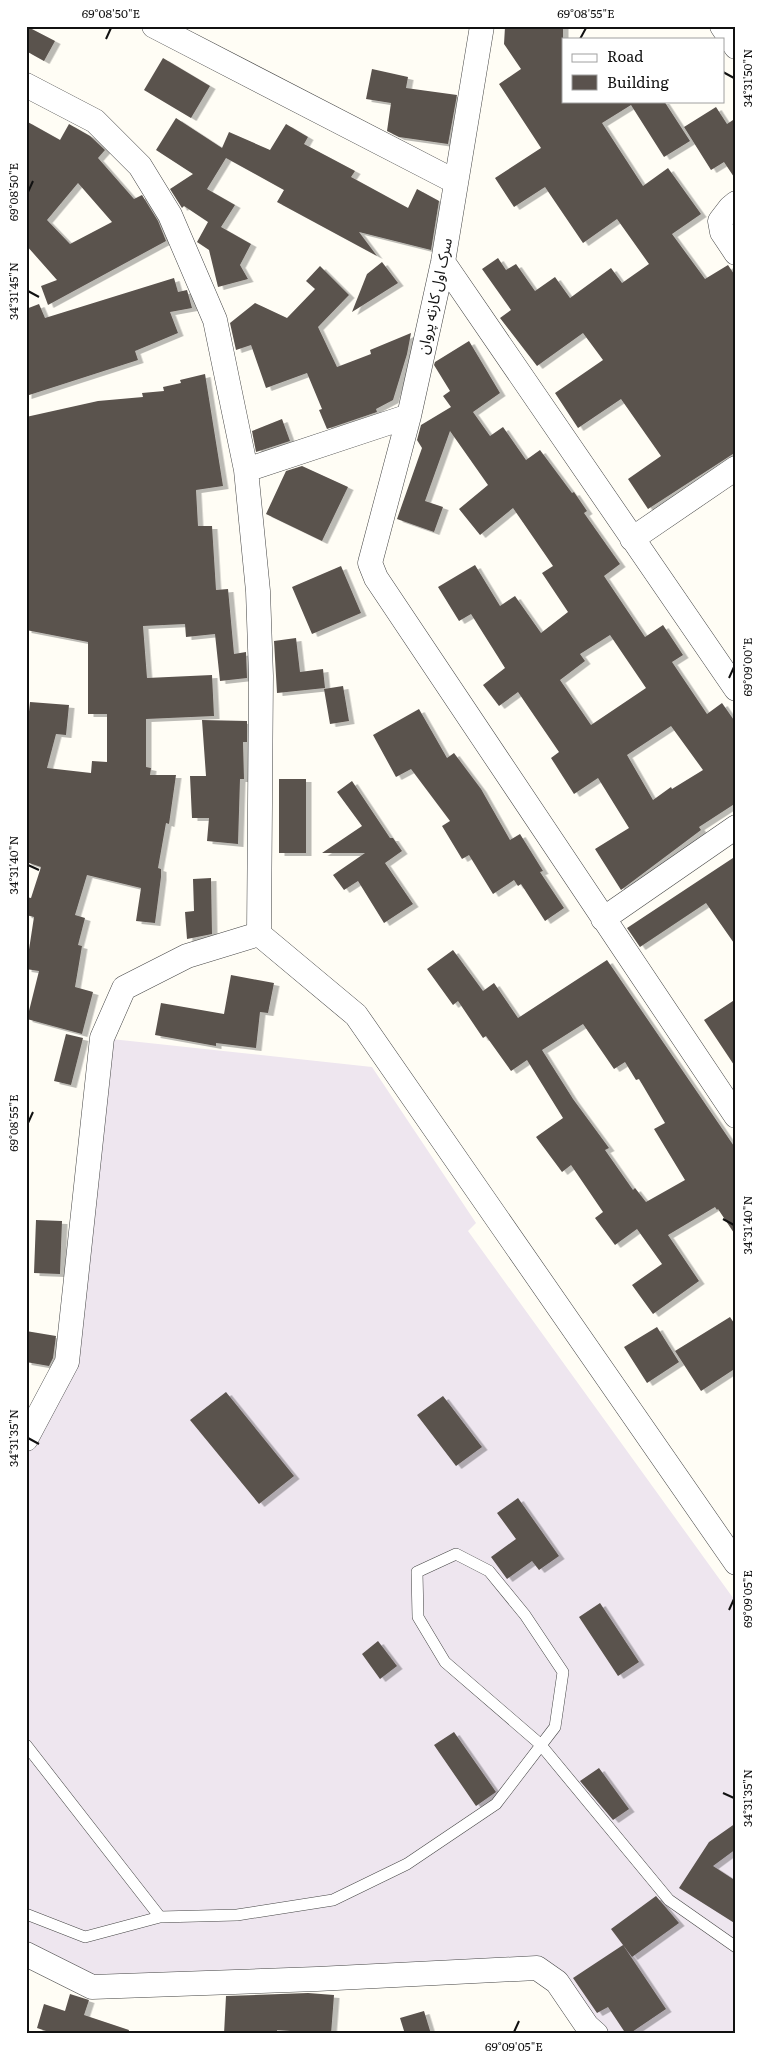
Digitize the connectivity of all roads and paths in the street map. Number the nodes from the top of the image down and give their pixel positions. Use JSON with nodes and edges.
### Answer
{"nodes":[{"id":1,"x":154,"y":26,"type":"edge"},
{"id":2,"x":482,"y":26,"type":"edge"},
{"id":3,"x":722,"y":26,"type":"edge"},
{"id":4,"x":736,"y":47,"type":"edge"},
{"id":5,"x":26,"y":85,"type":"edge"},
{"id":6,"x":456,"y":182,"type":"junction"},
{"id":7,"x":736,"y":203,"type":"edge"},
{"id":8,"x":736,"y":253,"type":"edge"},
{"id":9,"x":443,"y":262,"type":"junction"},
{"id":10,"x":409,"y":416,"type":"junction"},
{"id":11,"x":736,"y":468,"type":"edge"},
{"id":12,"x":246,"y":470,"type":"junction"},
{"id":13,"x":632,"y":539,"type":"junction"},
{"id":14,"x":736,"y":689,"type":"edge"},
{"id":15,"x":736,"y":827,"type":"edge"},
{"id":16,"x":603,"y":919,"type":"junction"},
{"id":17,"x":260,"y":934,"type":"junction"},
{"id":18,"x":736,"y":1116,"type":"edge"},
{"id":19,"x":26,"y":1439,"type":"edge"},
{"id":20,"x":736,"y":1563,"type":"edge"},
{"id":21,"x":540,"y":1744,"type":"junction"},
{"id":22,"x":26,"y":1746,"type":"edge"},
{"id":23,"x":26,"y":1914,"type":"edge"},
{"id":24,"x":160,"y":1916,"type":"junction"},
{"id":25,"x":736,"y":1947,"type":"edge"},
{"id":26,"x":26,"y":1954,"type":"edge"},
{"id":27,"x":596,"y":2034,"type":"edge"}],
"edges":[{"from":1,"to":6,"type":"street"},
{"from":2,"to":6,"type":"street","name":"سرک اول کارته پروان"},
{"from":3,"to":4,"type":"street"},
{"from":5,"to":12,"type":"street"},
{"from":6,"to":9,"type":"street","name":"سرک اول کارته پروان"},
{"from":7,"to":8,"type":"street"},
{"from":9,"to":10,"type":"street","name":"سرک اول کارته پروان"},
{"from":9,"to":13,"type":"street"},
{"from":10,"to":12,"type":"street"},
{"from":10,"to":16,"type":"street","name":"سرک اول کارته پروان"},
{"from":11,"to":13,"type":"street"},
{"from":12,"to":17,"type":"street"},
{"from":13,"to":14,"type":"street"},
{"from":15,"to":16,"type":"street"},
{"from":16,"to":18,"type":"street"},
{"from":17,"to":19,"type":"street"},
{"from":17,"to":20,"type":"street"},
{"from":21,"to":21,"type":"lane"},
{"from":21,"to":24,"type":"lane"},
{"from":21,"to":25,"type":"lane"},
{"from":22,"to":24,"type":"lane"},
{"from":23,"to":24,"type":"lane"},
{"from":26,"to":27,"type":"street"}]}
